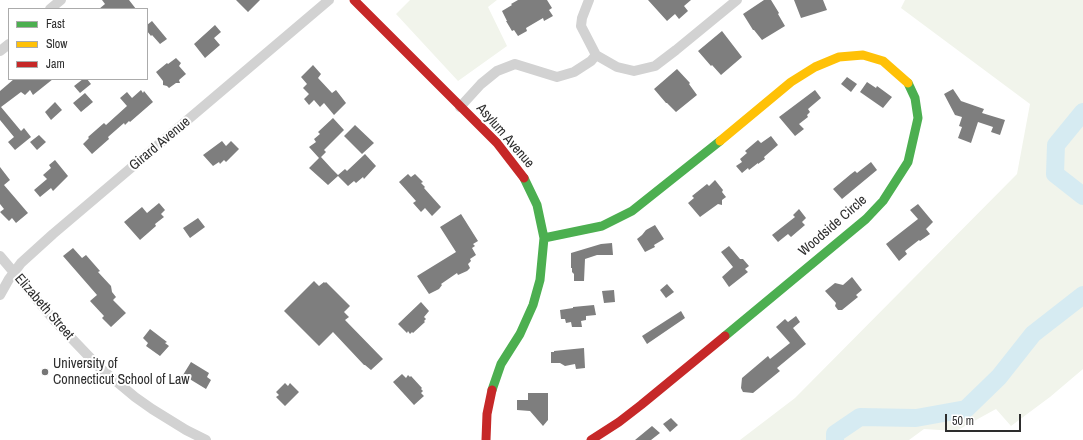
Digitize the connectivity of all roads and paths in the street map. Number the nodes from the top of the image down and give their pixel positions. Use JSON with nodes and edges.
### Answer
{"nodes":[{"id":1,"x":61,"y":0,"type":"edge"},
{"id":2,"x":329,"y":0,"type":"edge"},
{"id":3,"x":354,"y":0,"type":"edge"},
{"id":4,"x":589,"y":0,"type":"edge"},
{"id":5,"x":737,"y":0,"type":"edge"},
{"id":6,"x":51,"y":8,"type":"edge"},
{"id":7,"x":8,"y":45,"type":"edge"},
{"id":8,"x":0,"y":52,"type":"edge"},
{"id":9,"x":596,"y":55,"type":"junction"},
{"id":10,"x":460,"y":107,"type":"junction"},
{"id":11,"x":544,"y":238,"type":"junction"},
{"id":12,"x":0,"y":256,"type":"edge"},
{"id":13,"x":14,"y":272,"type":"junction"},
{"id":14,"x":0,"y":295,"type":"edge"},
{"id":15,"x":206,"y":440,"type":"edge"},
{"id":16,"x":486,"y":440,"type":"edge"},
{"id":17,"x":591,"y":440,"type":"edge"}],
"edges":[{"from":1,"to":6,"type":"street"},
{"from":2,"to":13,"type":"street","name":"Girard Avenue"},
{"from":3,"to":10,"type":"street","name":"Asylum Avenue"},
{"from":4,"to":9,"type":"street"},
{"from":5,"to":9,"type":"street"},
{"from":7,"to":8,"type":"street"},
{"from":9,"to":10,"type":"street"},
{"from":10,"to":11,"type":"street","name":"Asylum Avenue"},
{"from":11,"to":16,"type":"street","name":"Asylum Avenue"},
{"from":11,"to":17,"type":"street","name":"Woodside Circle"},
{"from":12,"to":13,"type":"street","name":"Elizabeth Street"},
{"from":13,"to":14,"type":"street","name":"Girard Avenue"},
{"from":13,"to":15,"type":"street","name":"Elizabeth Street"}]}
